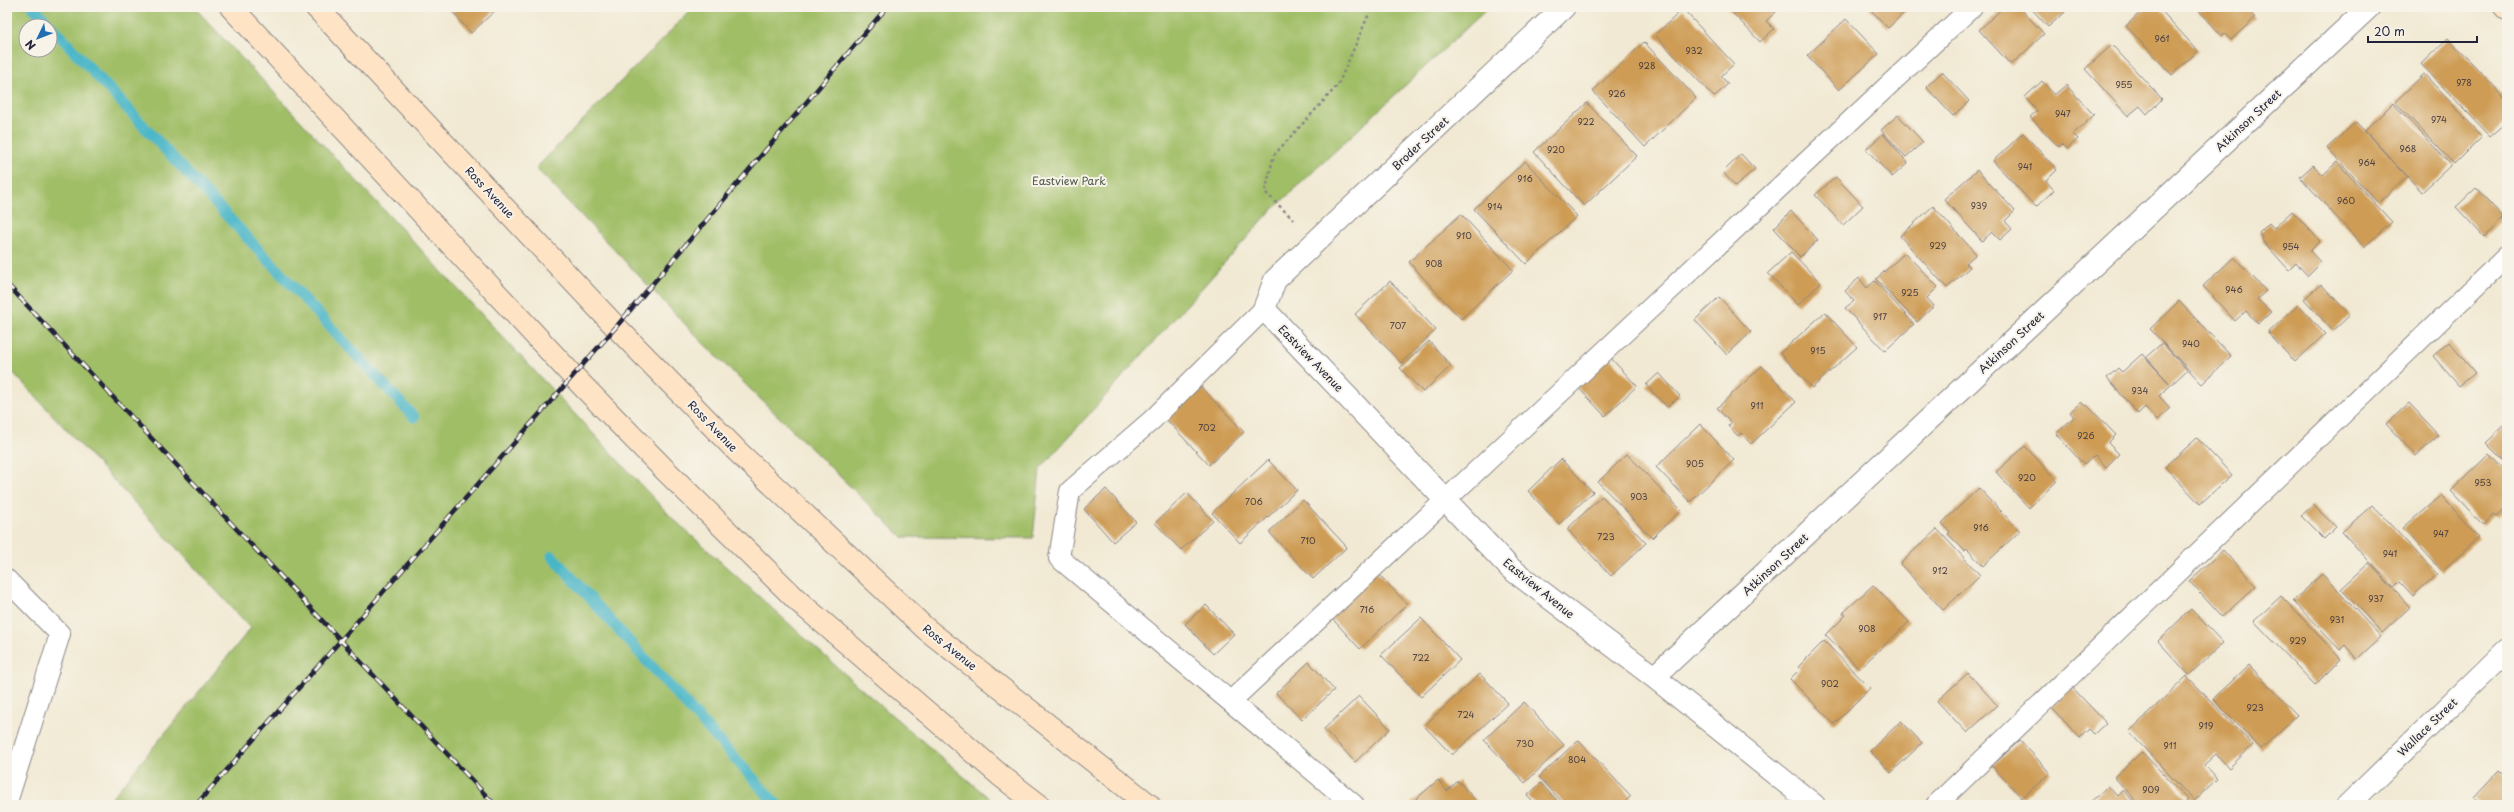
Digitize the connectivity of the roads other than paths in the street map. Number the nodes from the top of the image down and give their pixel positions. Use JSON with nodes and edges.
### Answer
{"nodes":[{"id":1,"x":231,"y":7,"type":"edge"},
{"id":2,"x":316,"y":7,"type":"edge"},
{"id":3,"x":1564,"y":7,"type":"edge"},
{"id":4,"x":1972,"y":7,"type":"edge"},
{"id":5,"x":2369,"y":7,"type":"edge"},
{"id":6,"x":2507,"y":256,"type":"edge"},
{"id":7,"x":1264,"y":309,"type":"junction"},
{"id":8,"x":1445,"y":500,"type":"junction"},
{"id":9,"x":7,"y":580,"type":"edge"},
{"id":10,"x":2507,"y":650,"type":"edge"},
{"id":11,"x":1654,"y":678,"type":"junction"},
{"id":12,"x":1230,"y":701,"type":"junction"},
{"id":13,"x":7,"y":802,"type":"edge"},
{"id":14,"x":1039,"y":805,"type":"edge"},
{"id":15,"x":1149,"y":805,"type":"edge"},
{"id":16,"x":1354,"y":805,"type":"edge"},
{"id":17,"x":1814,"y":805,"type":"edge"},
{"id":18,"x":1936,"y":805,"type":"edge"},
{"id":19,"x":2348,"y":805,"type":"edge"}],
"edges":[{"from":1,"to":14,"type":"main road"},
{"from":2,"to":15,"type":"main road","name":"Ross Avenue"},
{"from":3,"to":7,"type":"street","name":"Broder Street"},
{"from":4,"to":8,"type":"lane"},
{"from":5,"to":11,"type":"street","name":"Atkinson Street"},
{"from":6,"to":18,"type":"lane"},
{"from":7,"to":8,"type":"street","name":"Eastview Avenue"},
{"from":7,"to":12,"type":"lane"},
{"from":8,"to":11,"type":"street","name":"Eastview Avenue"},
{"from":8,"to":12,"type":"lane"},
{"from":9,"to":13,"type":"lane"},
{"from":10,"to":19,"type":"street","name":"Wallace Street"},
{"from":11,"to":17,"type":"street","name":"Eastview Avenue"},
{"from":12,"to":16,"type":"lane"}]}
